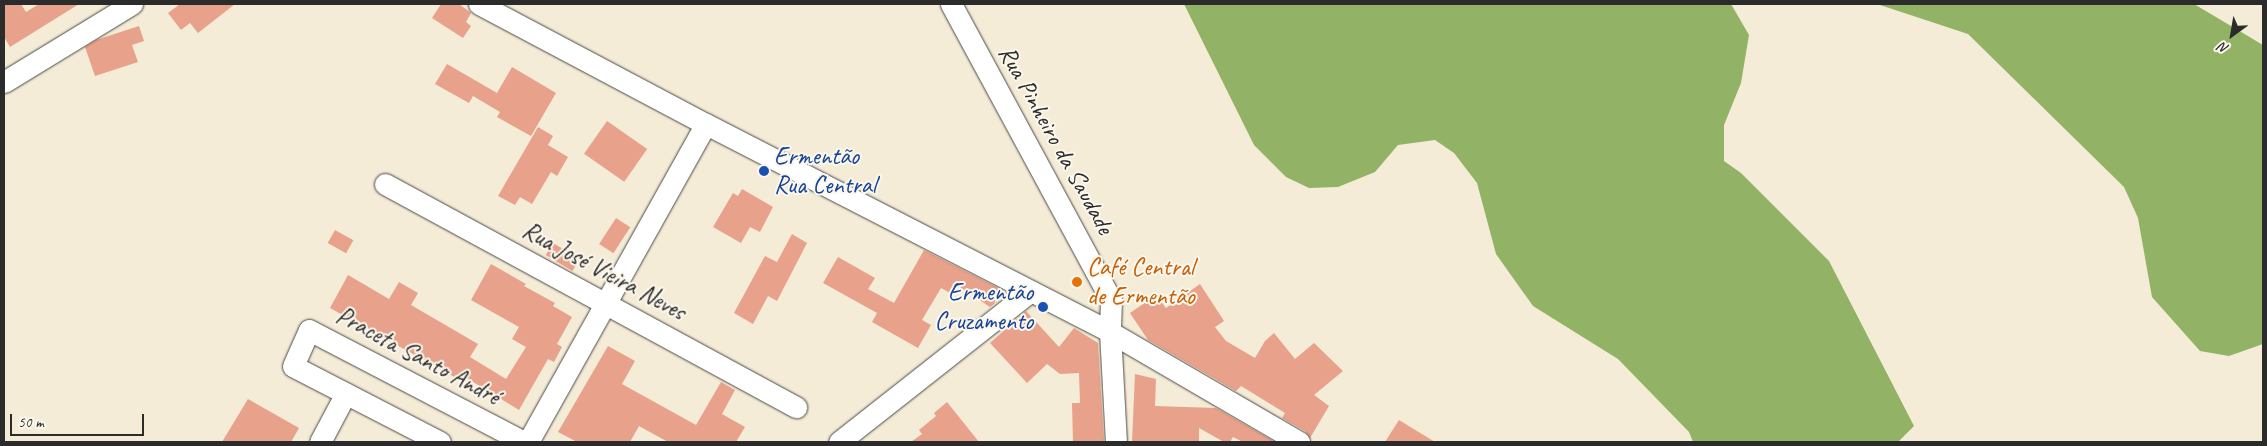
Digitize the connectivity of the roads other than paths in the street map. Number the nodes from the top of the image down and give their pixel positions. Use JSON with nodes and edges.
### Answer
{"nodes":[{"id":1,"x":132,"y":4,"type":"edge"},
{"id":2,"x":479,"y":4,"type":"edge"},
{"id":3,"x":951,"y":4,"type":"edge"},
{"id":4,"x":4,"y":82,"type":"edge"},
{"id":5,"x":706,"y":124,"type":"junction"},
{"id":6,"x":385,"y":184,"type":"dead end"},
{"id":7,"x":1031,"y":291,"type":"junction"},
{"id":8,"x":606,"y":302,"type":"junction"},
{"id":9,"x":1110,"y":332,"type":"junction"},
{"id":10,"x":346,"y":394,"type":"junction"},
{"id":11,"x":796,"y":407,"type":"dead end"},
{"id":12,"x":320,"y":442,"type":"edge"},
{"id":13,"x":440,"y":442,"type":"edge"},
{"id":14,"x":526,"y":442,"type":"edge"},
{"id":15,"x":839,"y":442,"type":"edge"},
{"id":16,"x":1116,"y":442,"type":"edge"},
{"id":17,"x":1299,"y":442,"type":"edge"}],
"edges":[{"from":1,"to":4,"type":"street"},
{"from":2,"to":5,"type":"street"},
{"from":3,"to":9,"type":"street","name":"Rua Pinheiro da Saudade"},
{"from":5,"to":7,"type":"street"},
{"from":5,"to":8,"type":"street"},
{"from":6,"to":8,"type":"street","name":"Rua José Vieira Neves"},
{"from":7,"to":9,"type":"street"},
{"from":7,"to":15,"type":"street"},
{"from":8,"to":11,"type":"street","name":"Rua José Vieira Neves"},
{"from":8,"to":14,"type":"street"},
{"from":9,"to":16,"type":"street","name":"Rua Pinheiro da Saudade"},
{"from":9,"to":17,"type":"street"},
{"from":10,"to":12,"type":"street"},
{"from":10,"to":13,"type":"street","name":"Praceta Santo André"},
{"from":10,"to":14,"type":"street","name":"Praceta Santo André"}]}
